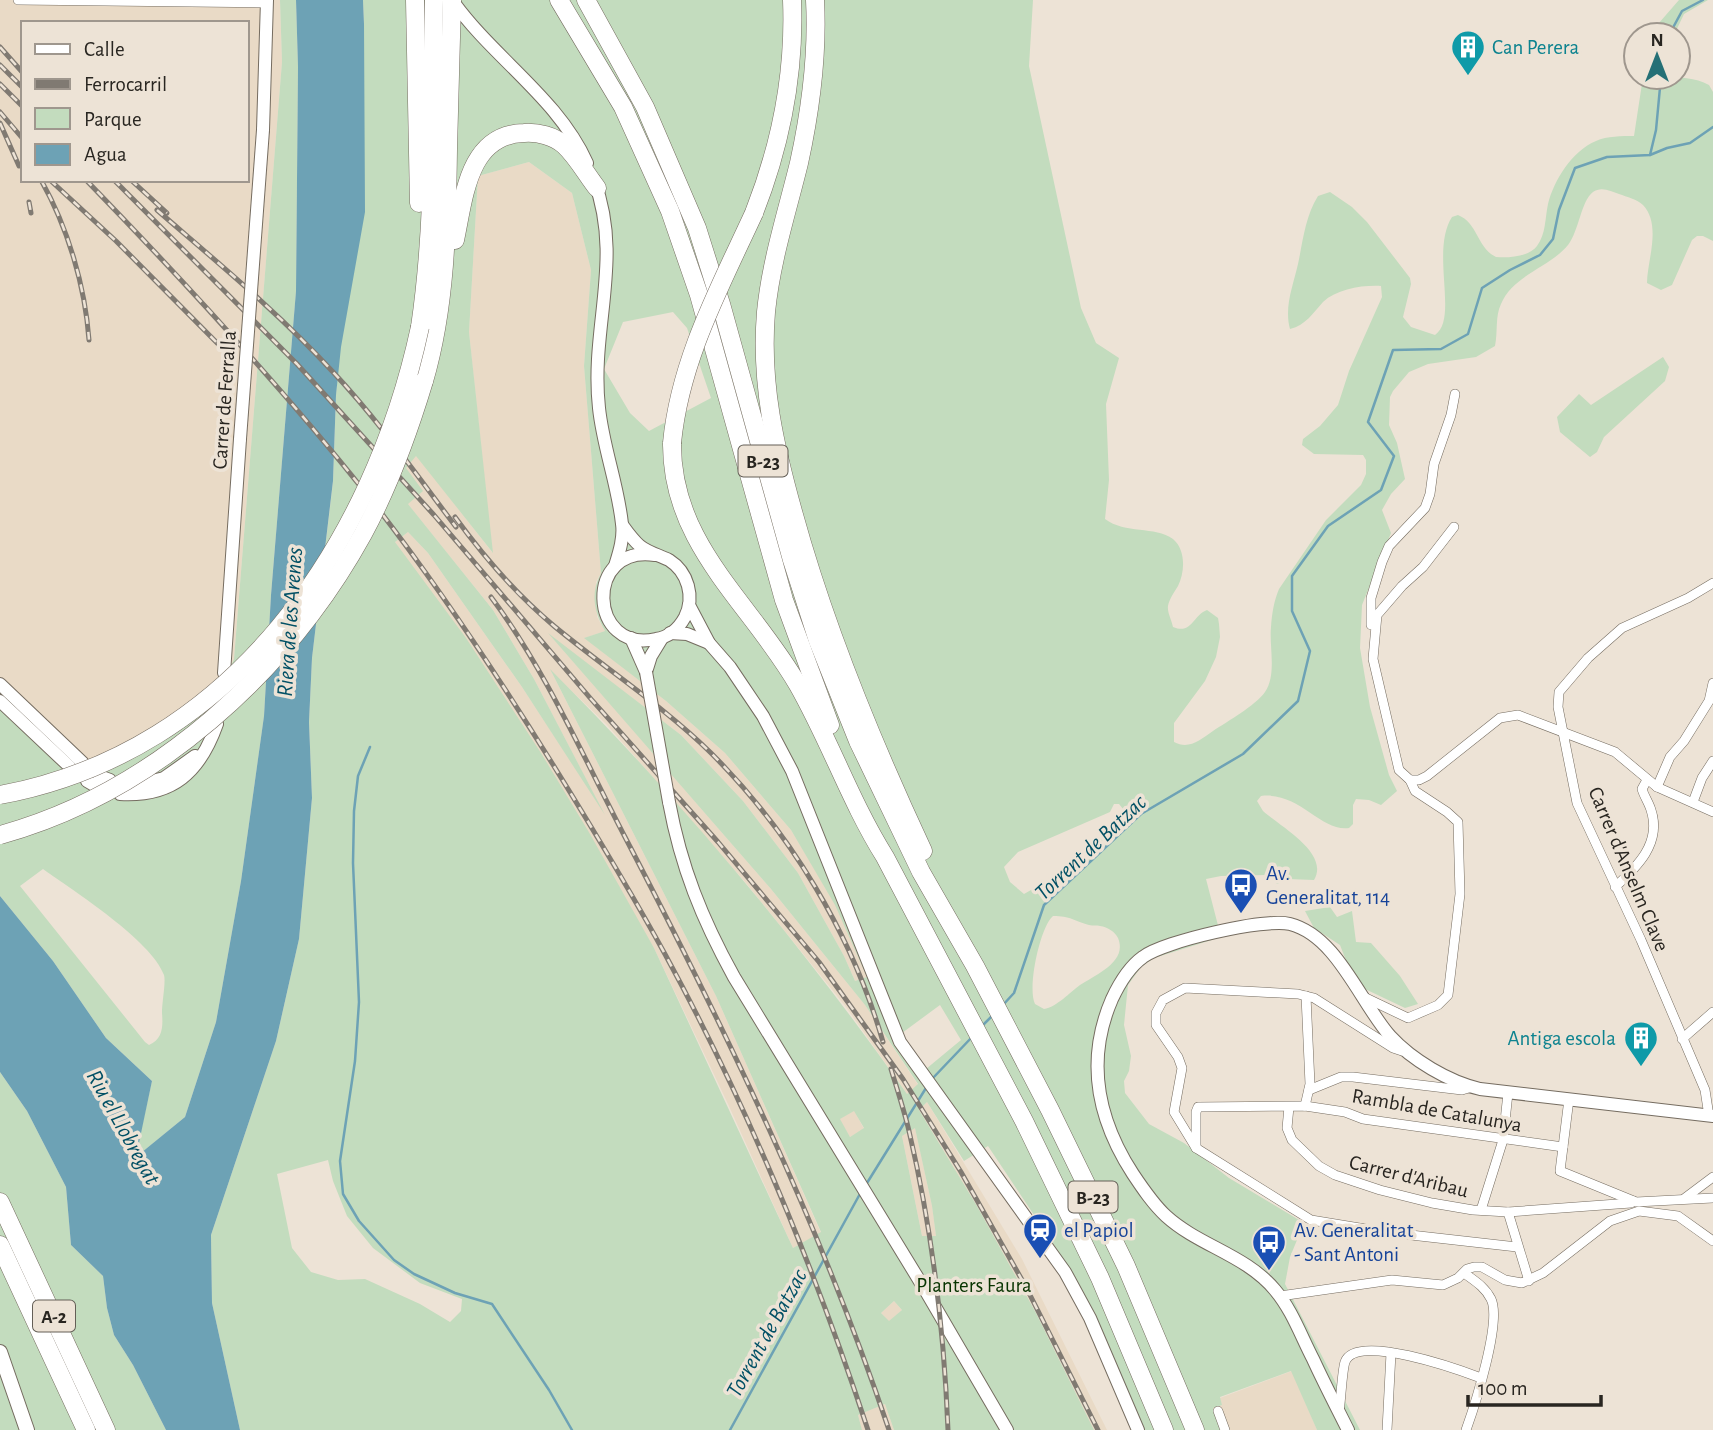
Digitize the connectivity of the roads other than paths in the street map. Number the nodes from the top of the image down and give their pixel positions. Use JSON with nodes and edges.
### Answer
{"nodes":[{"id":1,"x":18,"y":0,"type":"edge"},
{"id":2,"x":415,"y":0,"type":"edge"},
{"id":3,"x":434,"y":0,"type":"edge"},
{"id":4,"x":452,"y":0,"type":"edge"},
{"id":5,"x":559,"y":0,"type":"edge"},
{"id":6,"x":586,"y":0,"type":"edge"},
{"id":7,"x":792,"y":0,"type":"edge"},
{"id":8,"x":815,"y":0,"type":"edge"},
{"id":9,"x":104,"y":1,"type":"edge"},
{"id":10,"x":267,"y":1,"type":"edge"},
{"id":11,"x":597,"y":188,"type":"junction"},
{"id":12,"x":433,"y":285,"type":"junction"},
{"id":13,"x":1455,"y":394,"type":"dead end"},
{"id":14,"x":622,"y":526,"type":"junction"},
{"id":15,"x":1454,"y":527,"type":"dead end"},
{"id":16,"x":655,"y":555,"type":"junction"},
{"id":17,"x":615,"y":566,"type":"junction"},
{"id":18,"x":1713,"y":583,"type":"edge"},
{"id":19,"x":689,"y":605,"type":"junction"},
{"id":20,"x":666,"y":636,"type":"junction"},
{"id":21,"x":631,"y":638,"type":"junction"},
{"id":22,"x":709,"y":643,"type":"junction"},
{"id":23,"x":1373,"y":659,"type":"junction"},
{"id":24,"x":646,"y":672,"type":"junction"},
{"id":25,"x":224,"y":673,"type":"dead end"},
{"id":26,"x":1713,"y":683,"type":"edge"},
{"id":27,"x":0,"y":684,"type":"edge"},
{"id":28,"x":0,"y":701,"type":"edge"},
{"id":29,"x":217,"y":724,"type":"dead end"},
{"id":30,"x":1562,"y":731,"type":"junction"},
{"id":31,"x":212,"y":738,"type":"junction"},
{"id":32,"x":1713,"y":761,"type":"edge"},
{"id":33,"x":1410,"y":780,"type":"junction"},
{"id":34,"x":1647,"y":780,"type":"junction"},
{"id":35,"x":136,"y":785,"type":"dead end"},
{"id":36,"x":1657,"y":787,"type":"junction"},
{"id":37,"x":120,"y":794,"type":"dead end"},
{"id":38,"x":0,"y":795,"type":"edge"},
{"id":39,"x":1693,"y":802,"type":"junction"},
{"id":40,"x":1713,"y":812,"type":"edge"},
{"id":41,"x":0,"y":835,"type":"edge"},
{"id":42,"x":885,"y":857,"type":"junction"},
{"id":43,"x":1615,"y":887,"type":"junction"},
{"id":44,"x":951,"y":919,"type":"junction"},
{"id":45,"x":1359,"y":994,"type":"junction"},
{"id":46,"x":1307,"y":996,"type":"junction"},
{"id":47,"x":1713,"y":1012,"type":"edge"},
{"id":48,"x":1682,"y":1039,"type":"junction"},
{"id":49,"x":1407,"y":1052,"type":"junction"},
{"id":50,"x":1472,"y":1087,"type":"junction"},
{"id":51,"x":1310,"y":1090,"type":"junction"},
{"id":52,"x":1508,"y":1093,"type":"junction"},
{"id":53,"x":1569,"y":1099,"type":"junction"},
{"id":54,"x":1305,"y":1106,"type":"junction"},
{"id":55,"x":1289,"y":1107,"type":"junction"},
{"id":56,"x":1711,"y":1116,"type":"edge"},
{"id":57,"x":1503,"y":1140,"type":"junction"},
{"id":58,"x":1563,"y":1147,"type":"junction"},
{"id":59,"x":1196,"y":1148,"type":"junction"},
{"id":60,"x":1713,"y":1177,"type":"edge"},
{"id":61,"x":1713,"y":1198,"type":"edge"},
{"id":62,"x":1683,"y":1199,"type":"junction"},
{"id":63,"x":0,"y":1202,"type":"edge"},
{"id":64,"x":1637,"y":1204,"type":"junction"},
{"id":65,"x":1481,"y":1210,"type":"junction"},
{"id":66,"x":1508,"y":1212,"type":"junction"},
{"id":67,"x":1713,"y":1241,"type":"edge"},
{"id":68,"x":0,"y":1245,"type":"edge"},
{"id":69,"x":1517,"y":1247,"type":"junction"},
{"id":70,"x":1464,"y":1273,"type":"junction"},
{"id":71,"x":1529,"y":1281,"type":"junction"},
{"id":72,"x":1280,"y":1296,"type":"junction"},
{"id":73,"x":0,"y":1352,"type":"edge"},
{"id":74,"x":1391,"y":1353,"type":"junction"},
{"id":75,"x":1481,"y":1378,"type":"junction"},
{"id":76,"x":1218,"y":1411,"type":"dead end"},
{"id":77,"x":1339,"y":1412,"type":"junction"},
{"id":78,"x":27,"y":1430,"type":"edge"},
{"id":79,"x":86,"y":1430,"type":"edge"},
{"id":80,"x":106,"y":1430,"type":"edge"},
{"id":81,"x":1009,"y":1430,"type":"edge"},
{"id":82,"x":1138,"y":1430,"type":"edge"},
{"id":83,"x":1164,"y":1430,"type":"edge"},
{"id":84,"x":1195,"y":1430,"type":"edge"},
{"id":85,"x":1225,"y":1430,"type":"edge"},
{"id":86,"x":1348,"y":1430,"type":"edge"},
{"id":87,"x":1387,"y":1430,"type":"edge"},
{"id":88,"x":1466,"y":1430,"type":"edge"}],
"edges":[{"from":1,"to":9,"type":"street"},
{"from":2,"to":12,"type":"highway"},
{"from":3,"to":12,"type":"highway"},
{"from":4,"to":11,"type":"street"},
{"from":4,"to":12,"type":"highway"},
{"from":5,"to":42,"type":"highway","number":"B-23"},
{"from":6,"to":44,"type":"highway","number":"B-23"},
{"from":7,"to":42,"type":"highway","bridge":true},
{"from":8,"to":44,"type":"highway"},
{"from":9,"to":10,"type":"street"},
{"from":10,"to":25,"type":"street","name":"Carrer de Ferralla","bridge":true},
{"from":11,"to":12,"type":"highway"},
{"from":11,"to":14,"type":"street"},
{"from":12,"to":38,"type":"highway","bridge":true},
{"from":12,"to":41,"type":"highway","bridge":true},
{"from":13,"to":23,"type":"street"},
{"from":14,"to":16,"type":"street"},
{"from":14,"to":17,"type":"street"},
{"from":15,"to":23,"type":"street"},
{"from":16,"to":17,"type":"street"},
{"from":16,"to":19,"type":"street"},
{"from":17,"to":21,"type":"street"},
{"from":18,"to":30,"type":"street","name":"Carrer d'Anselm Clave"},
{"from":19,"to":20,"type":"street"},
{"from":19,"to":22,"type":"street"},
{"from":20,"to":21,"type":"street"},
{"from":20,"to":22,"type":"street"},
{"from":20,"to":24,"type":"street"},
{"from":21,"to":24,"type":"street"},
{"from":22,"to":82,"type":"street"},
{"from":23,"to":33,"type":"street"},
{"from":24,"to":81,"type":"street","bridge":true},
{"from":26,"to":36,"type":"street"},
{"from":27,"to":28,"type":"street"},
{"from":29,"to":31,"type":"street"},
{"from":30,"to":33,"type":"street"},
{"from":30,"to":34,"type":"street"},
{"from":30,"to":43,"type":"street","name":"Carrer d'Anselm Clave"},
{"from":31,"to":35,"type":"street"},
{"from":31,"to":37,"type":"street"},
{"from":32,"to":39,"type":"street"},
{"from":33,"to":45,"type":"street"},
{"from":34,"to":36,"type":"street"},
{"from":34,"to":43,"type":"street"},
{"from":36,"to":39,"type":"street"},
{"from":39,"to":40,"type":"street"},
{"from":42,"to":83,"type":"highway","number":"B-23"},
{"from":43,"to":48,"type":"street","name":"Carrer d'Anselm Clave"},
{"from":44,"to":84,"type":"highway","number":"B-23"},
{"from":45,"to":49,"type":"street"},
{"from":45,"to":72,"type":"street"},
{"from":46,"to":49,"type":"street"},
{"from":46,"to":51,"type":"street"},
{"from":46,"to":59,"type":"street"},
{"from":47,"to":48,"type":"street"},
{"from":48,"to":56,"type":"street","name":"Carrer d'Anselm Clave"},
{"from":49,"to":50,"type":"street"},
{"from":50,"to":51,"type":"street"},
{"from":50,"to":52,"type":"street"},
{"from":51,"to":54,"type":"street"},
{"from":52,"to":53,"type":"street"},
{"from":52,"to":57,"type":"street"},
{"from":53,"to":56,"type":"street"},
{"from":53,"to":58,"type":"street"},
{"from":54,"to":55,"type":"street","name":"Rambla de Catalunya"},
{"from":54,"to":57,"type":"street","name":"Rambla de Catalunya"},
{"from":55,"to":59,"type":"street","name":"Rambla de Catalunya"},
{"from":55,"to":65,"type":"street","name":"Carrer d'Aribau"},
{"from":57,"to":58,"type":"street","name":"Rambla de Catalunya"},
{"from":57,"to":65,"type":"street"},
{"from":58,"to":64,"type":"street"},
{"from":59,"to":69,"type":"street"},
{"from":60,"to":62,"type":"street"},
{"from":61,"to":62,"type":"street"},
{"from":62,"to":64,"type":"street"},
{"from":63,"to":80,"type":"highway","number":"A-2"},
{"from":64,"to":66,"type":"street","name":"Carrer d'Aribau"},
{"from":64,"to":67,"type":"street"},
{"from":64,"to":71,"type":"street"},
{"from":65,"to":66,"type":"street","name":"Carrer d'Aribau"},
{"from":66,"to":69,"type":"street"},
{"from":68,"to":79,"type":"highway","number":"A-2"},
{"from":69,"to":71,"type":"street"},
{"from":70,"to":71,"type":"street"},
{"from":70,"to":72,"type":"street"},
{"from":70,"to":75,"type":"street"},
{"from":72,"to":77,"type":"street"},
{"from":73,"to":78,"type":"main road"},
{"from":74,"to":75,"type":"street"},
{"from":74,"to":77,"type":"street"},
{"from":74,"to":87,"type":"street"},
{"from":75,"to":88,"type":"street"},
{"from":76,"to":85,"type":"street"},
{"from":77,"to":86,"type":"street"}]}
